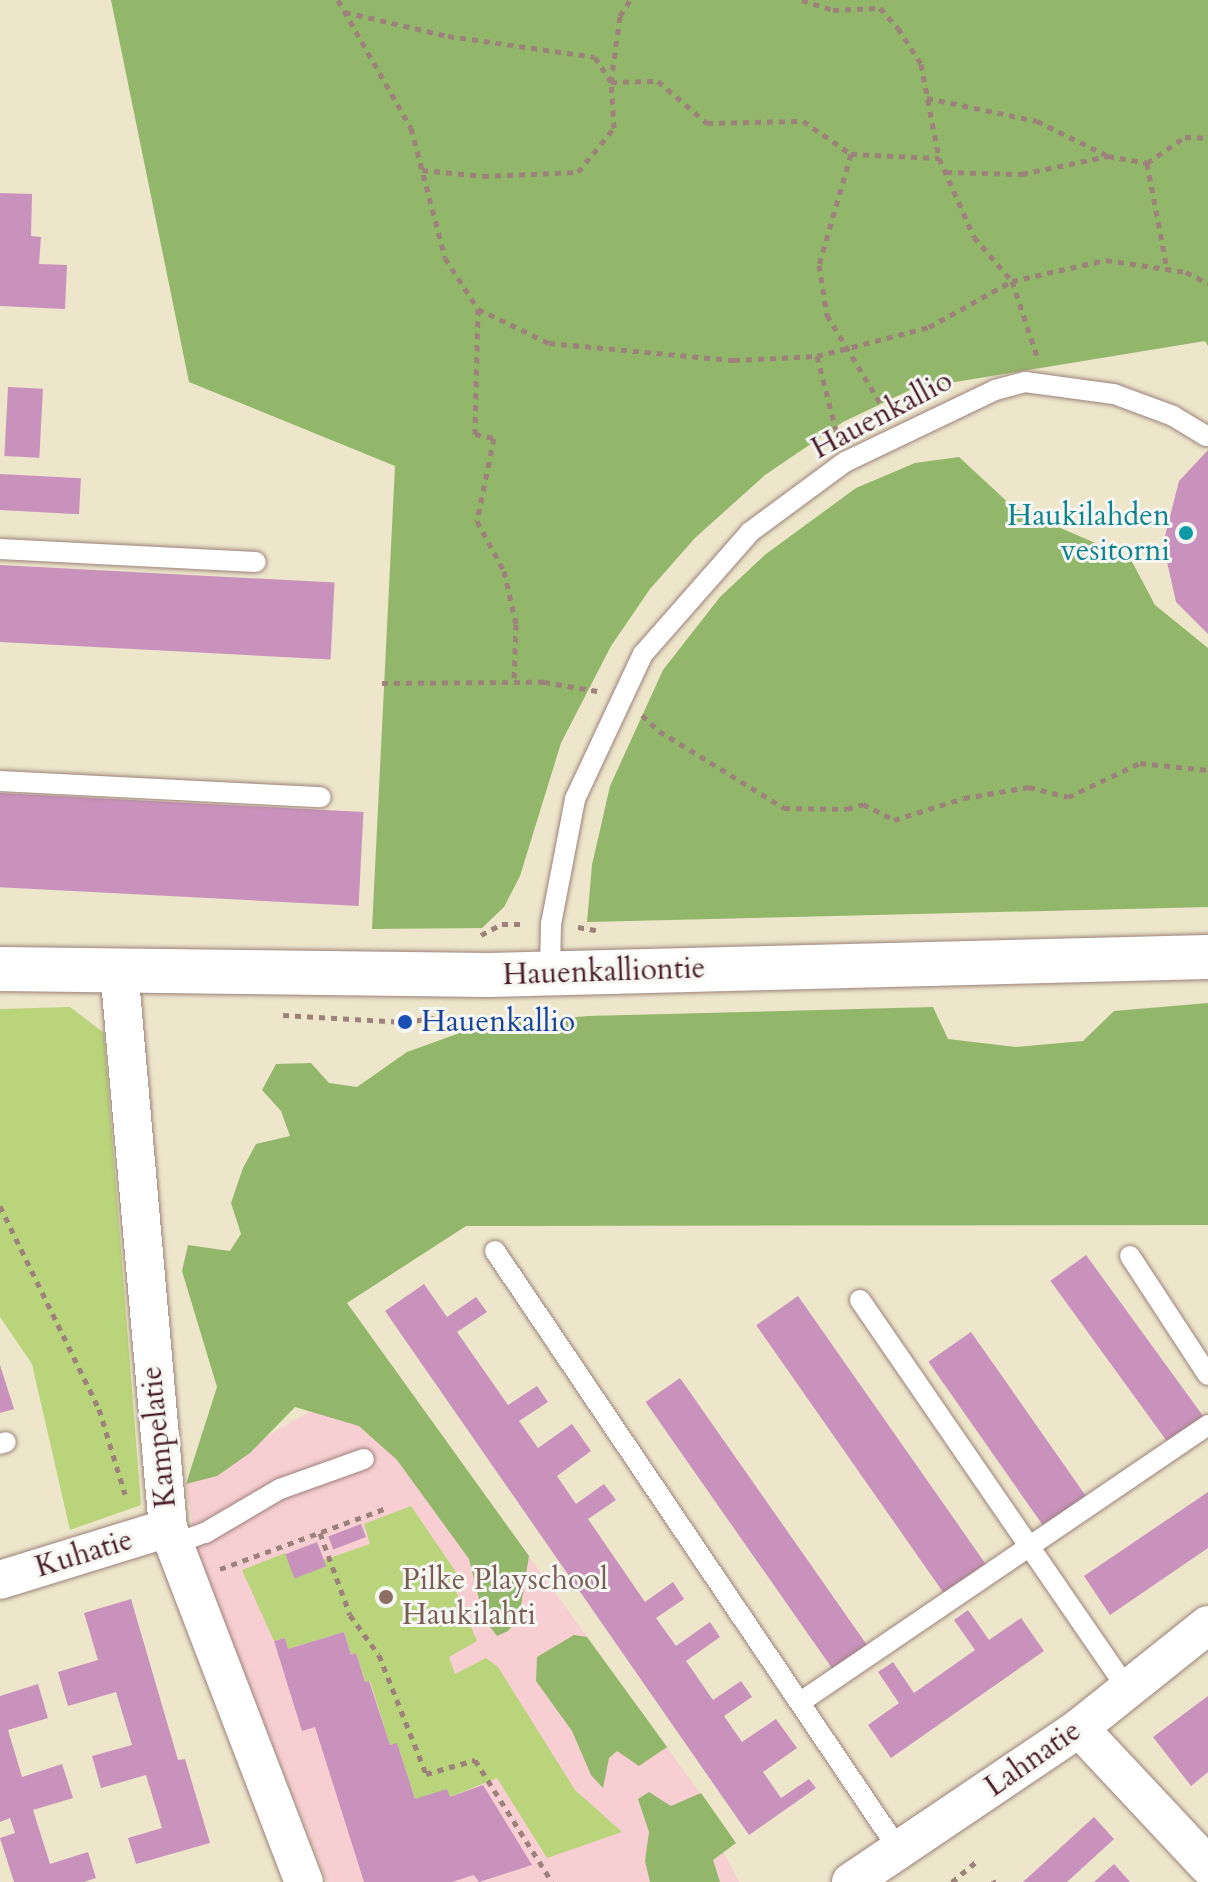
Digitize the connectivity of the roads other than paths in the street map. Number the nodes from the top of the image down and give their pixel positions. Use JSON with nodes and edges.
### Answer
{"nodes":[{"id":1,"x":1206,"y":436,"type":"dead end"},
{"id":2,"x":0,"y":549,"type":"edge"},
{"id":3,"x":256,"y":562,"type":"dead end"},
{"id":4,"x":0,"y":781,"type":"edge"},
{"id":5,"x":321,"y":797,"type":"dead end"},
{"id":6,"x":1208,"y":957,"type":"edge"},
{"id":7,"x":119,"y":968,"type":"junction"},
{"id":8,"x":0,"y":969,"type":"edge"},
{"id":9,"x":550,"y":971,"type":"junction"},
{"id":10,"x":495,"y":1251,"type":"dead end"},
{"id":11,"x":1130,"y":1256,"type":"dead end"},
{"id":12,"x":860,"y":1300,"type":"dead end"},
{"id":13,"x":1208,"y":1375,"type":"edge"},
{"id":14,"x":1208,"y":1425,"type":"edge"},
{"id":15,"x":364,"y":1459,"type":"dead end"},
{"id":16,"x":159,"y":1537,"type":"junction"},
{"id":17,"x":1030,"y":1548,"type":"junction"},
{"id":18,"x":0,"y":1580,"type":"edge"},
{"id":19,"x":1208,"y":1625,"type":"edge"},
{"id":20,"x":1128,"y":1690,"type":"junction"},
{"id":21,"x":802,"y":1701,"type":"junction"},
{"id":22,"x":1079,"y":1728,"type":"junction"},
{"id":23,"x":901,"y":1853,"type":"junction"},
{"id":24,"x":1208,"y":1866,"type":"edge"},
{"id":25,"x":304,"y":1882,"type":"edge"},
{"id":26,"x":851,"y":1882,"type":"edge"}],
"edges":[{"from":1,"to":9,"type":"lane","name":"Hauenkallio"},
{"from":2,"to":3,"type":"lane"},
{"from":4,"to":5,"type":"lane"},
{"from":6,"to":9,"type":"main road","name":"Hauenkalliontie"},
{"from":7,"to":8,"type":"main road","name":"Hauenkalliontie"},
{"from":7,"to":9,"type":"main road","name":"Hauenkalliontie"},
{"from":7,"to":16,"type":"street","name":"Kampelatie"},
{"from":10,"to":21,"type":"lane"},
{"from":11,"to":13,"type":"lane"},
{"from":12,"to":17,"type":"lane"},
{"from":14,"to":17,"type":"lane"},
{"from":15,"to":16,"type":"lane"},
{"from":16,"to":18,"type":"street","name":"Kuhatie"},
{"from":16,"to":25,"type":"street","name":"Kampelatie"},
{"from":17,"to":20,"type":"lane"},
{"from":17,"to":21,"type":"lane"},
{"from":19,"to":20,"type":"street","name":"Lahnatie"},
{"from":20,"to":22,"type":"street","name":"Lahnatie"},
{"from":21,"to":23,"type":"lane"},
{"from":22,"to":23,"type":"street","name":"Lahnatie"},
{"from":22,"to":24,"type":"street"},
{"from":23,"to":26,"type":"street","name":"Lahnatie"}]}
